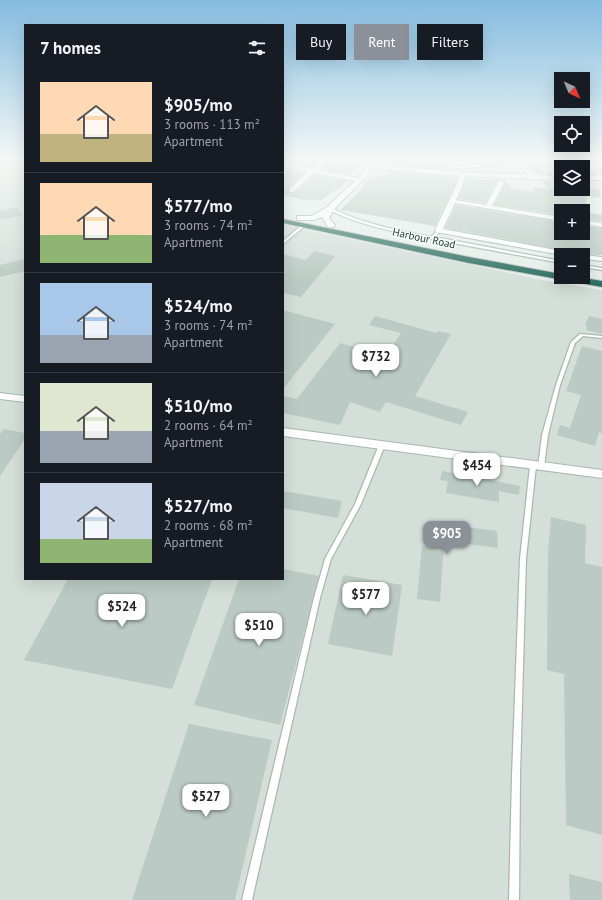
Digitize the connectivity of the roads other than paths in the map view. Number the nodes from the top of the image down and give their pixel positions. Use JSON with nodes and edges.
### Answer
{"nodes":[{"id":1,"x":339,"y":200,"type":"edge"},
{"id":2,"x":492,"y":200,"type":"edge"},
{"id":3,"x":453,"y":201,"type":"joint"},
{"id":4,"x":488,"y":207,"type":"junction"},
{"id":5,"x":330,"y":209,"type":"junction"},
{"id":6,"x":284,"y":215,"type":"edge"},
{"id":7,"x":554,"y":218,"type":"edge"},
{"id":8,"x":284,"y":221,"type":"edge"},
{"id":9,"x":302,"y":222,"type":"junction"},
{"id":10,"x":590,"y":223,"type":"edge"},
{"id":11,"x":331,"y":225,"type":"junction"},
{"id":12,"x":602,"y":225,"type":"edge"},
{"id":13,"x":439,"y":230,"type":"junction"},
{"id":14,"x":432,"y":238,"type":"junction"},
{"id":15,"x":284,"y":242,"type":"edge"},
{"id":16,"x":554,"y":252,"type":"edge"},
{"id":17,"x":590,"y":258,"type":"edge"},
{"id":18,"x":602,"y":260,"type":"edge"},
{"id":19,"x":554,"y":261,"type":"edge"},
{"id":20,"x":590,"y":267,"type":"edge"},
{"id":21,"x":554,"y":269,"type":"edge"},
{"id":22,"x":602,"y":269,"type":"edge"},
{"id":23,"x":590,"y":275,"type":"edge"},
{"id":24,"x":554,"y":276,"type":"edge"},
{"id":25,"x":602,"y":277,"type":"edge"},
{"id":26,"x":590,"y":282,"type":"edge"},
{"id":27,"x":602,"y":284,"type":"edge"},
{"id":28,"x":602,"y":337,"type":"edge"},
{"id":29,"x":0,"y":396,"type":"edge"},
{"id":30,"x":24,"y":399,"type":"edge"},
{"id":31,"x":284,"y":432,"type":"edge"},
{"id":32,"x":382,"y":445,"type":"junction"},
{"id":33,"x":537,"y":466,"type":"junction"},
{"id":34,"x":602,"y":474,"type":"edge"},
{"id":35,"x":247,"y":900,"type":"edge"},
{"id":36,"x":514,"y":900,"type":"edge"}],
"edges":[{"from":1,"to":5,"type":"street"},
{"from":2,"to":4,"type":"street"},
{"from":3,"to":4,"type":"street"},
{"from":3,"to":13,"type":"street"},
{"from":4,"to":7,"type":"street"},
{"from":5,"to":9,"type":"street"},
{"from":5,"to":11,"type":"street"},
{"from":5,"to":14,"type":"lane"},
{"from":6,"to":9,"type":"highway","name":"Harbour Road"},
{"from":8,"to":9,"type":"highway","name":"Harbour Road"},
{"from":9,"to":11,"type":"highway","name":"Harbour Road"},
{"from":9,"to":15,"type":"lane"},
{"from":9,"to":24,"type":"highway","name":"Harbour Road"},
{"from":10,"to":12,"type":"street"},
{"from":11,"to":21,"type":"highway","name":"Harbour Road"},
{"from":13,"to":14,"type":"lane"},
{"from":13,"to":16,"type":"street"},
{"from":14,"to":19,"type":"lane"},
{"from":17,"to":18,"type":"street"},
{"from":20,"to":22,"type":"lane"},
{"from":23,"to":25,"type":"highway"},
{"from":26,"to":27,"type":"highway","name":"Harbour Road"},
{"from":28,"to":33,"type":"lane"},
{"from":29,"to":30,"type":"street"},
{"from":31,"to":32,"type":"street"},
{"from":32,"to":33,"type":"street"},
{"from":32,"to":35,"type":"lane"},
{"from":33,"to":34,"type":"street"},
{"from":33,"to":36,"type":"lane"}]}
